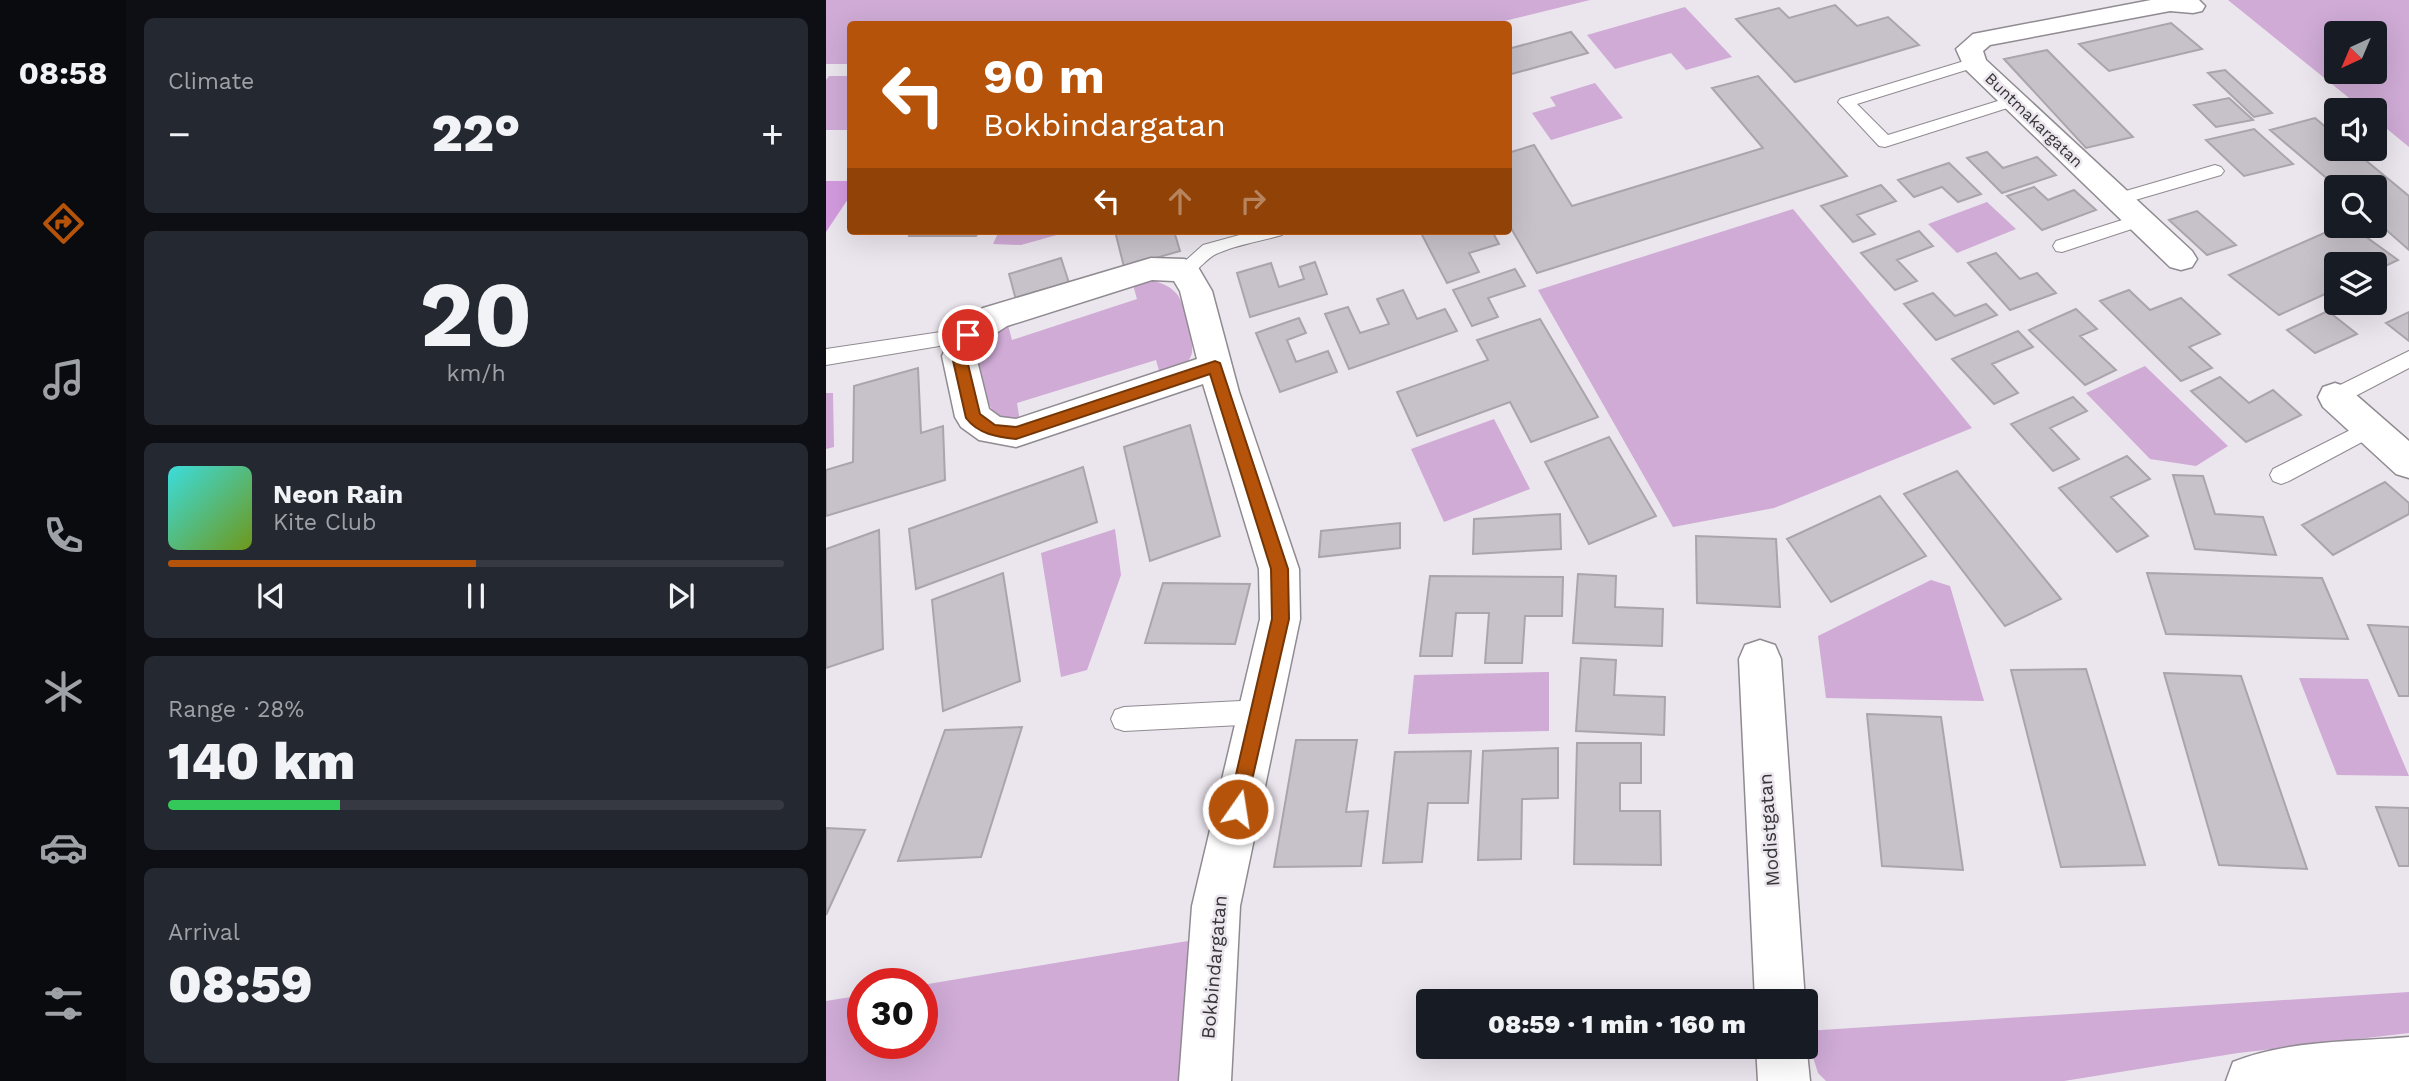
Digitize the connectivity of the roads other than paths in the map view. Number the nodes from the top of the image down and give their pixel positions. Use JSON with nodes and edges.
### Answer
{"nodes":[{"id":1,"x":2193,"y":6,"type":"dead end"},
{"id":2,"x":1974,"y":63,"type":"junction"},
{"id":3,"x":2014,"y":101,"type":"junction"},
{"id":4,"x":2215,"y":171,"type":"dead end"},
{"id":5,"x":2119,"y":199,"type":"junction"},
{"id":6,"x":2141,"y":220,"type":"junction"},
{"id":7,"x":1262,"y":235,"type":"edge"},
{"id":8,"x":2062,"y":246,"type":"dead end"},
{"id":9,"x":2181,"y":259,"type":"dead end"},
{"id":10,"x":1184,"y":270,"type":"junction"},
{"id":11,"x":968,"y":335,"type":"junction"},
{"id":12,"x":826,"y":357,"type":"edge"},
{"id":13,"x":2409,"y":359,"type":"edge"},
{"id":14,"x":1215,"y":366,"type":"junction"},
{"id":15,"x":2335,"y":397,"type":"joint"},
{"id":16,"x":2370,"y":428,"type":"junction"},
{"id":17,"x":2409,"y":463,"type":"edge"},
{"id":18,"x":2281,"y":475,"type":"dead end"},
{"id":19,"x":1760,"y":659,"type":"dead end"},
{"id":20,"x":1259,"y":712,"type":"junction"},
{"id":21,"x":1124,"y":719,"type":"dead end"},
{"id":22,"x":1779,"y":989,"type":"edge"},
{"id":23,"x":1783,"y":1059,"type":"edge"},
{"id":24,"x":2409,"y":1063,"type":"edge"},
{"id":25,"x":1205,"y":1081,"type":"edge"},
{"id":26,"x":1784,"y":1081,"type":"edge"},
{"id":27,"x":2252,"y":1081,"type":"edge"}],
"edges":[{"from":1,"to":2,"type":"street","name":"Buntmakargatan"},
{"from":2,"to":3,"type":"street","name":"Buntmakargatan"},
{"from":2,"to":3,"type":"lane"},
{"from":3,"to":5,"type":"street","name":"Buntmakargatan"},
{"from":4,"to":5,"type":"lane"},
{"from":5,"to":6,"type":"street","name":"Buntmakargatan"},
{"from":6,"to":8,"type":"lane"},
{"from":6,"to":9,"type":"street","name":"Buntmakargatan"},
{"from":7,"to":10,"type":"lane"},
{"from":10,"to":11,"type":"street"},
{"from":10,"to":14,"type":"street","name":"Bokbindargatan"},
{"from":11,"to":12,"type":"lane"},
{"from":11,"to":14,"type":"street"},
{"from":13,"to":15,"type":"lane"},
{"from":14,"to":20,"type":"street","name":"Bokbindargatan"},
{"from":15,"to":16,"type":"street"},
{"from":16,"to":17,"type":"street"},
{"from":16,"to":18,"type":"lane"},
{"from":19,"to":22,"type":"street","name":"Modistgatan"},
{"from":20,"to":21,"type":"lane"},
{"from":20,"to":25,"type":"street","name":"Bokbindargatan"},
{"from":23,"to":26,"type":"street"},
{"from":24,"to":27,"type":"street"}]}
